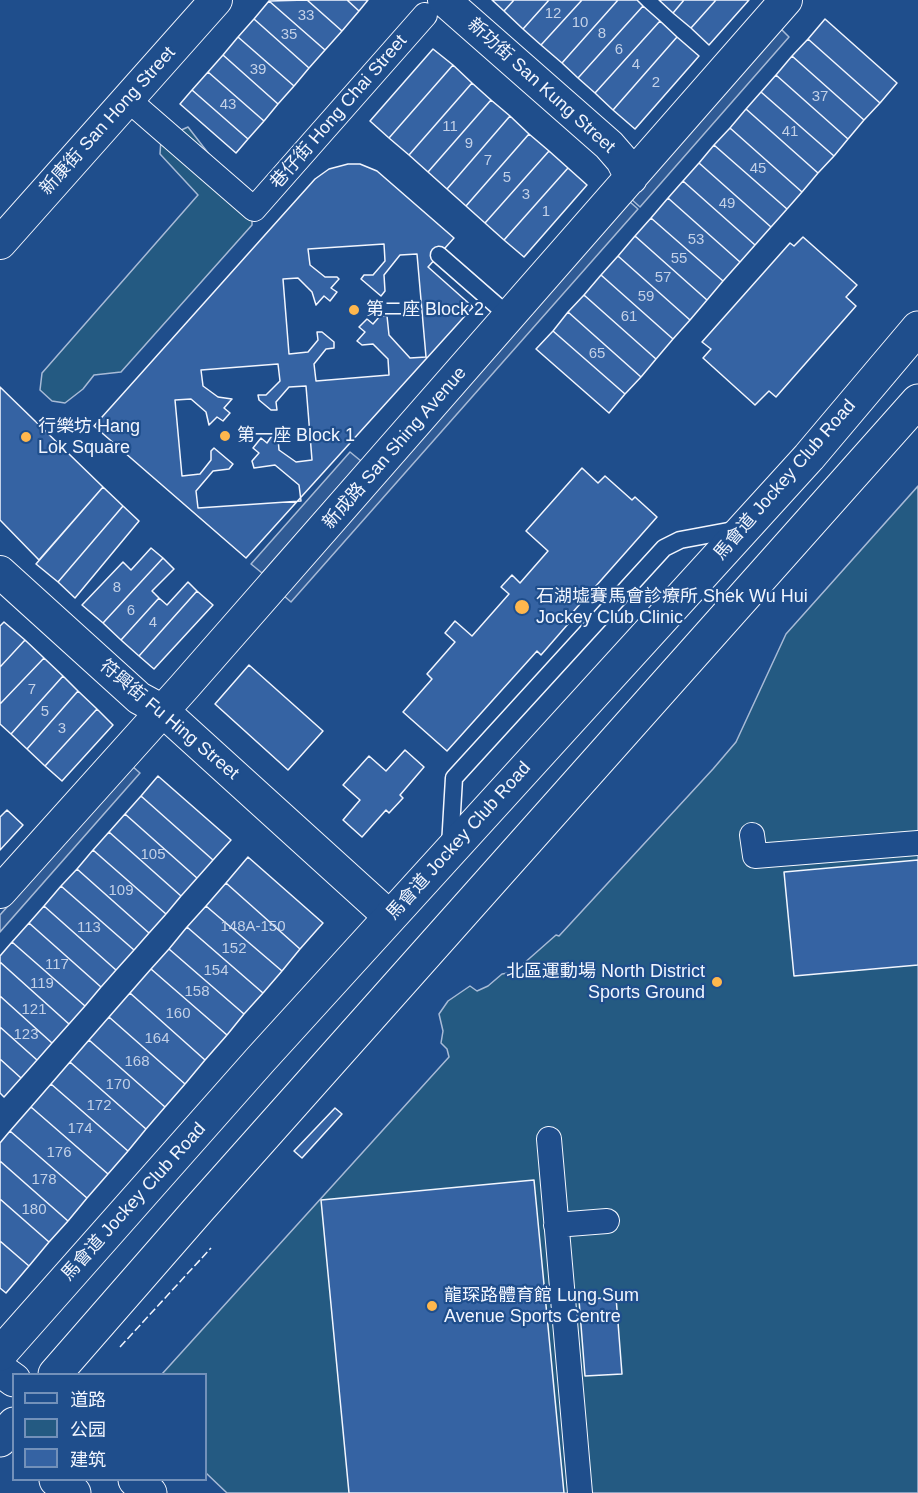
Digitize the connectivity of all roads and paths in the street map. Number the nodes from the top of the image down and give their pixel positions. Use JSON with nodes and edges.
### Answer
{"nodes":[{"id":1,"x":216,"y":0,"type":"edge"},
{"id":2,"x":786,"y":0,"type":"edge"},
{"id":3,"x":435,"y":7,"type":"edge"},
{"id":4,"x":140,"y":110,"type":"dead end"},
{"id":5,"x":631,"y":178,"type":"junction"},
{"id":6,"x":0,"y":243,"type":"edge"},
{"id":7,"x":439,"y":255,"type":"dead end"},
{"id":8,"x":510,"y":317,"type":"junction"},
{"id":9,"x":918,"y":328,"type":"edge"},
{"id":10,"x":918,"y":401,"type":"edge"},
{"id":11,"x":743,"y":528,"type":"junction"},
{"id":12,"x":0,"y":572,"type":"edge"},
{"id":13,"x":163,"y":711,"type":"junction"},
{"id":14,"x":752,"y":835,"type":"dead end"},
{"id":15,"x":918,"y":843,"type":"edge"},
{"id":16,"x":449,"y":853,"type":"junction"},
{"id":17,"x":0,"y":892,"type":"edge"},
{"id":18,"x":390,"y":917,"type":"junction"},
{"id":19,"x":549,"y":1139,"type":"dead end"},
{"id":20,"x":607,"y":1221,"type":"dead end"},
{"id":21,"x":556,"y":1225,"type":"junction"},
{"id":22,"x":0,"y":1354,"type":"edge"},
{"id":23,"x":57,"y":1373,"type":"edge"},
{"id":24,"x":12,"y":1426,"type":"edge"},
{"id":25,"x":0,"y":1441,"type":"edge"},
{"id":26,"x":59,"y":1481,"type":"edge"},
{"id":27,"x":137,"y":1481,"type":"edge"},
{"id":28,"x":74,"y":1493,"type":"edge"},
{"id":29,"x":150,"y":1493,"type":"edge"},
{"id":30,"x":580,"y":1493,"type":"edge"}],
"edges":[{"from":1,"to":6,"type":"street","name":"新康街 San Hong Street"},
{"from":2,"to":5,"type":"street","name":"新成路 San Shing Avenue"},
{"from":3,"to":4,"type":"street","name":"巷仔街 Hong Chai Street"},
{"from":3,"to":5,"type":"street","name":"新功街 San Kung Street"},
{"from":5,"to":8,"type":"street","name":"新成路 San Shing Avenue"},
{"from":7,"to":8,"type":"lane"},
{"from":8,"to":13,"type":"street","name":"新成路 San Shing Avenue"},
{"from":9,"to":11,"type":"main road","name":"馬會道 Jockey Club Road"},
{"from":10,"to":23,"type":"main road"},
{"from":11,"to":16,"type":"main road","name":"馬會道 Jockey Club Road"},
{"from":11,"to":16,"type":"lane"},
{"from":12,"to":13,"type":"street","name":"符興街 Fu Hing Street"},
{"from":13,"to":17,"type":"street","name":"新成路 San Shing Avenue"},
{"from":13,"to":18,"type":"street","name":"符興街 Fu Hing Street"},
{"from":14,"to":15,"type":"street"},
{"from":16,"to":18,"type":"main road","name":"馬會道 Jockey Club Road"},
{"from":18,"to":22,"type":"main road","name":"馬會道 Jockey Club Road"},
{"from":19,"to":21,"type":"street"},
{"from":20,"to":21,"type":"street"},
{"from":21,"to":30,"type":"street"},
{"from":24,"to":25,"type":"main road"},
{"from":26,"to":28,"type":"main road"},
{"from":27,"to":29,"type":"main road"}]}
